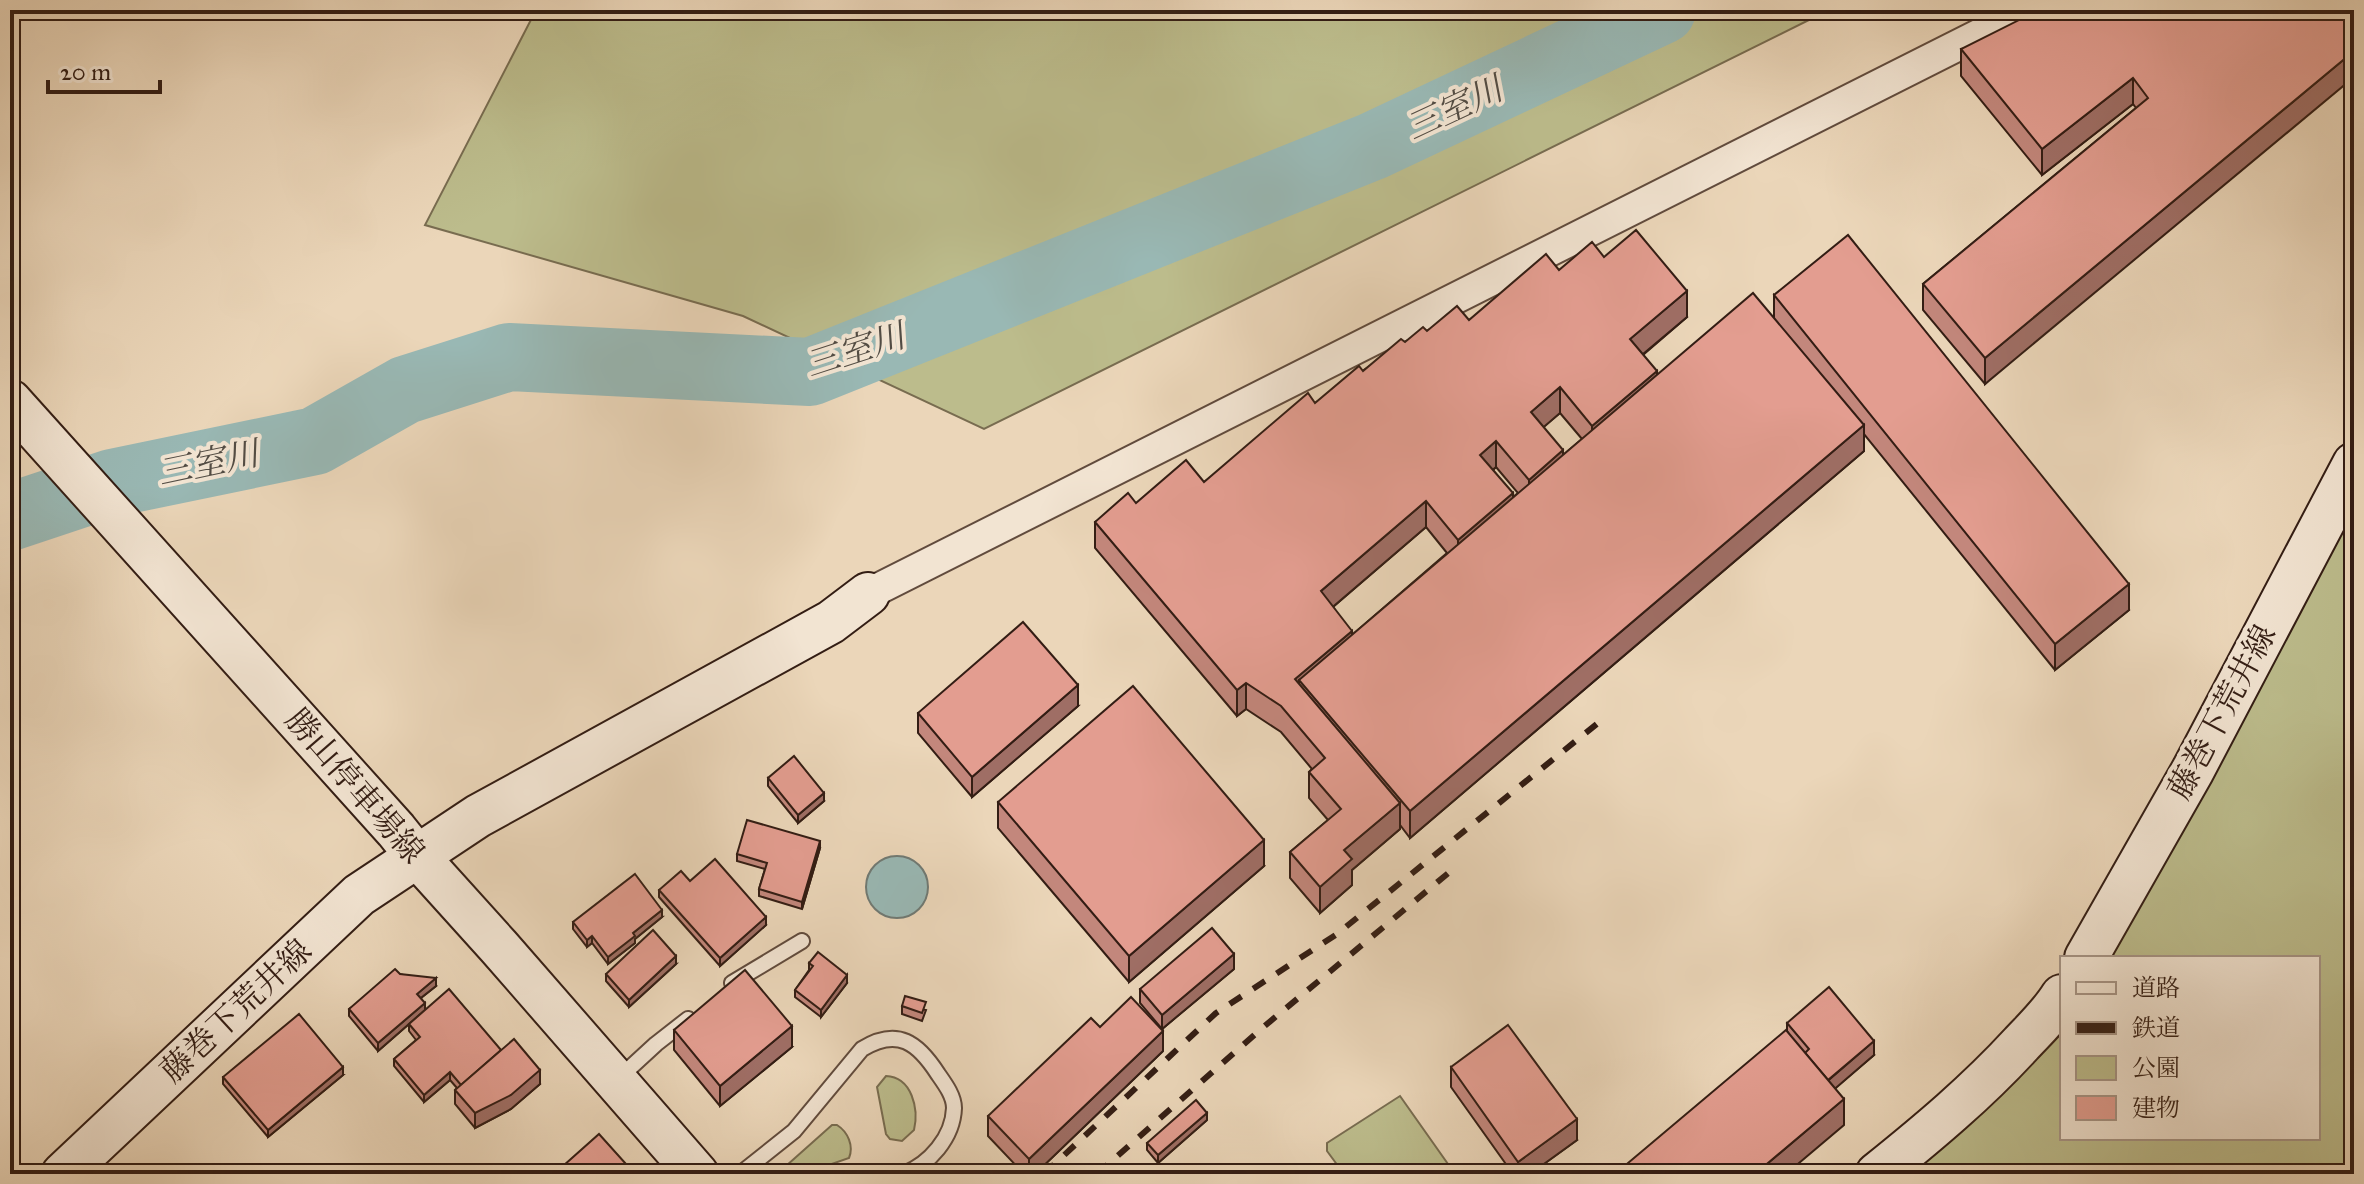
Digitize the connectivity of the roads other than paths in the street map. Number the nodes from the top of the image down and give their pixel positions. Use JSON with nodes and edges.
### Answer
{"nodes":[{"id":1,"x":2028,"y":10,"type":"edge"},
{"id":2,"x":10,"y":401,"type":"edge"},
{"id":3,"x":2354,"y":464,"type":"edge"},
{"id":4,"x":868,"y":594,"type":"joint"},
{"id":5,"x":406,"y":842,"type":"junction"},
{"id":6,"x":802,"y":941,"type":"dead end"},
{"id":7,"x":2087,"y":956,"type":"edge"},
{"id":8,"x":718,"y":995,"type":"edge"},
{"id":9,"x":2060,"y":999,"type":"edge"},
{"id":10,"x":693,"y":1014,"type":"edge"},
{"id":11,"x":615,"y":1081,"type":"junction"},
{"id":12,"x":63,"y":1174,"type":"edge"},
{"id":13,"x":697,"y":1174,"type":"edge"},
{"id":14,"x":740,"y":1174,"type":"edge"},
{"id":15,"x":904,"y":1174,"type":"edge"},
{"id":16,"x":1877,"y":1174,"type":"edge"}],
"edges":[{"from":1,"to":4,"type":"street"},
{"from":2,"to":5,"type":"main road","name":"勝山停車場線"},
{"from":3,"to":7,"type":"main road","name":"藤巻下荒井線"},
{"from":4,"to":5,"type":"main road","name":"藤巻下荒井線"},
{"from":5,"to":11,"type":"main road","name":"勝山停車場線"},
{"from":5,"to":12,"type":"main road","name":"藤巻下荒井線"},
{"from":6,"to":8,"type":"lane"},
{"from":9,"to":16,"type":"main road"},
{"from":10,"to":11,"type":"lane"},
{"from":11,"to":13,"type":"main road","name":"勝山停車場線"},
{"from":14,"to":15,"type":"lane"}]}
